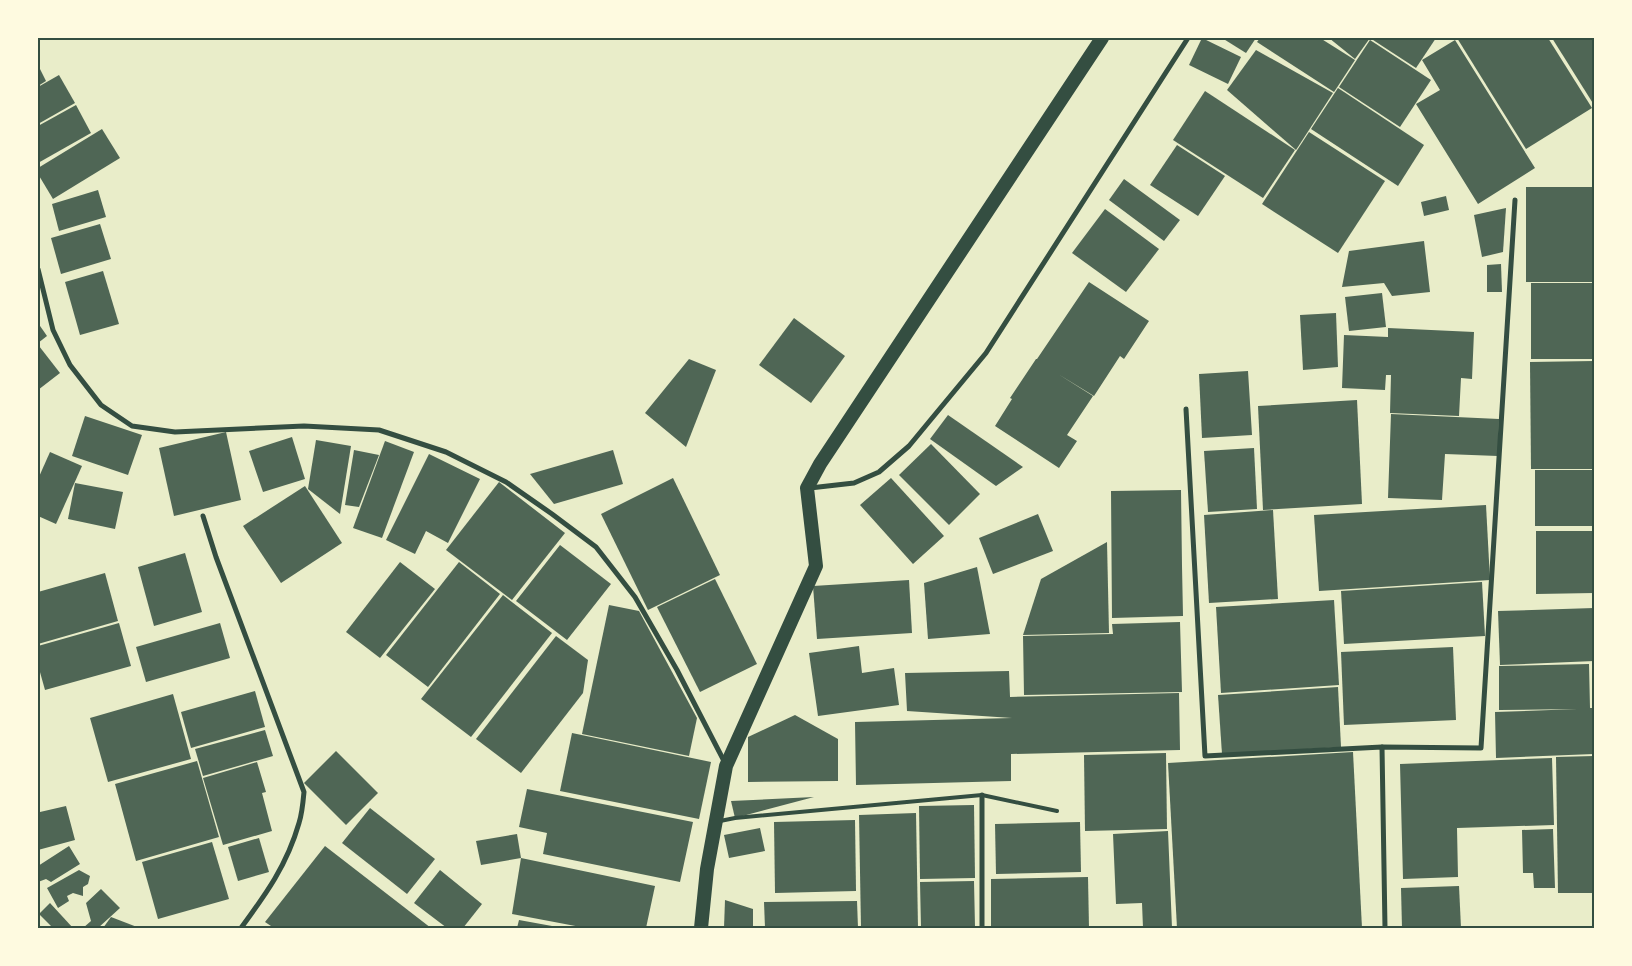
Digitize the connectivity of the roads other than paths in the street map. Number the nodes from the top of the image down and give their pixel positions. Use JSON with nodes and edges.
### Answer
{"nodes":[{"id":1,"x":1102,"y":38,"type":"edge"},
{"id":2,"x":1188,"y":38,"type":"edge"},
{"id":3,"x":1515,"y":200,"type":"dead end"},
{"id":4,"x":38,"y":269,"type":"edge"},
{"id":5,"x":1186,"y":409,"type":"dead end"},
{"id":6,"x":807,"y":488,"type":"junction"},
{"id":7,"x":203,"y":516,"type":"dead end"},
{"id":8,"x":1382,"y":747,"type":"junction"},
{"id":9,"x":726,"y":766,"type":"junction"},
{"id":10,"x":982,"y":795,"type":"junction"},
{"id":11,"x":1057,"y":811,"type":"dead end"},
{"id":12,"x":716,"y":823,"type":"junction"},
{"id":13,"x":242,"y":928,"type":"edge"},
{"id":14,"x":701,"y":928,"type":"edge"},
{"id":15,"x":982,"y":928,"type":"edge"},
{"id":16,"x":1384,"y":928,"type":"edge"}],
"edges":[{"from":1,"to":6,"type":"highway"},
{"from":2,"to":6,"type":"street"},
{"from":3,"to":8,"type":"street"},
{"from":4,"to":9,"type":"street"},
{"from":5,"to":8,"type":"street"},
{"from":6,"to":9,"type":"highway"},
{"from":7,"to":13,"type":"street"},
{"from":8,"to":16,"type":"street"},
{"from":9,"to":12,"type":"highway"},
{"from":10,"to":11,"type":"lane"},
{"from":10,"to":12,"type":"lane"},
{"from":10,"to":15,"type":"street"},
{"from":12,"to":14,"type":"highway"}]}
